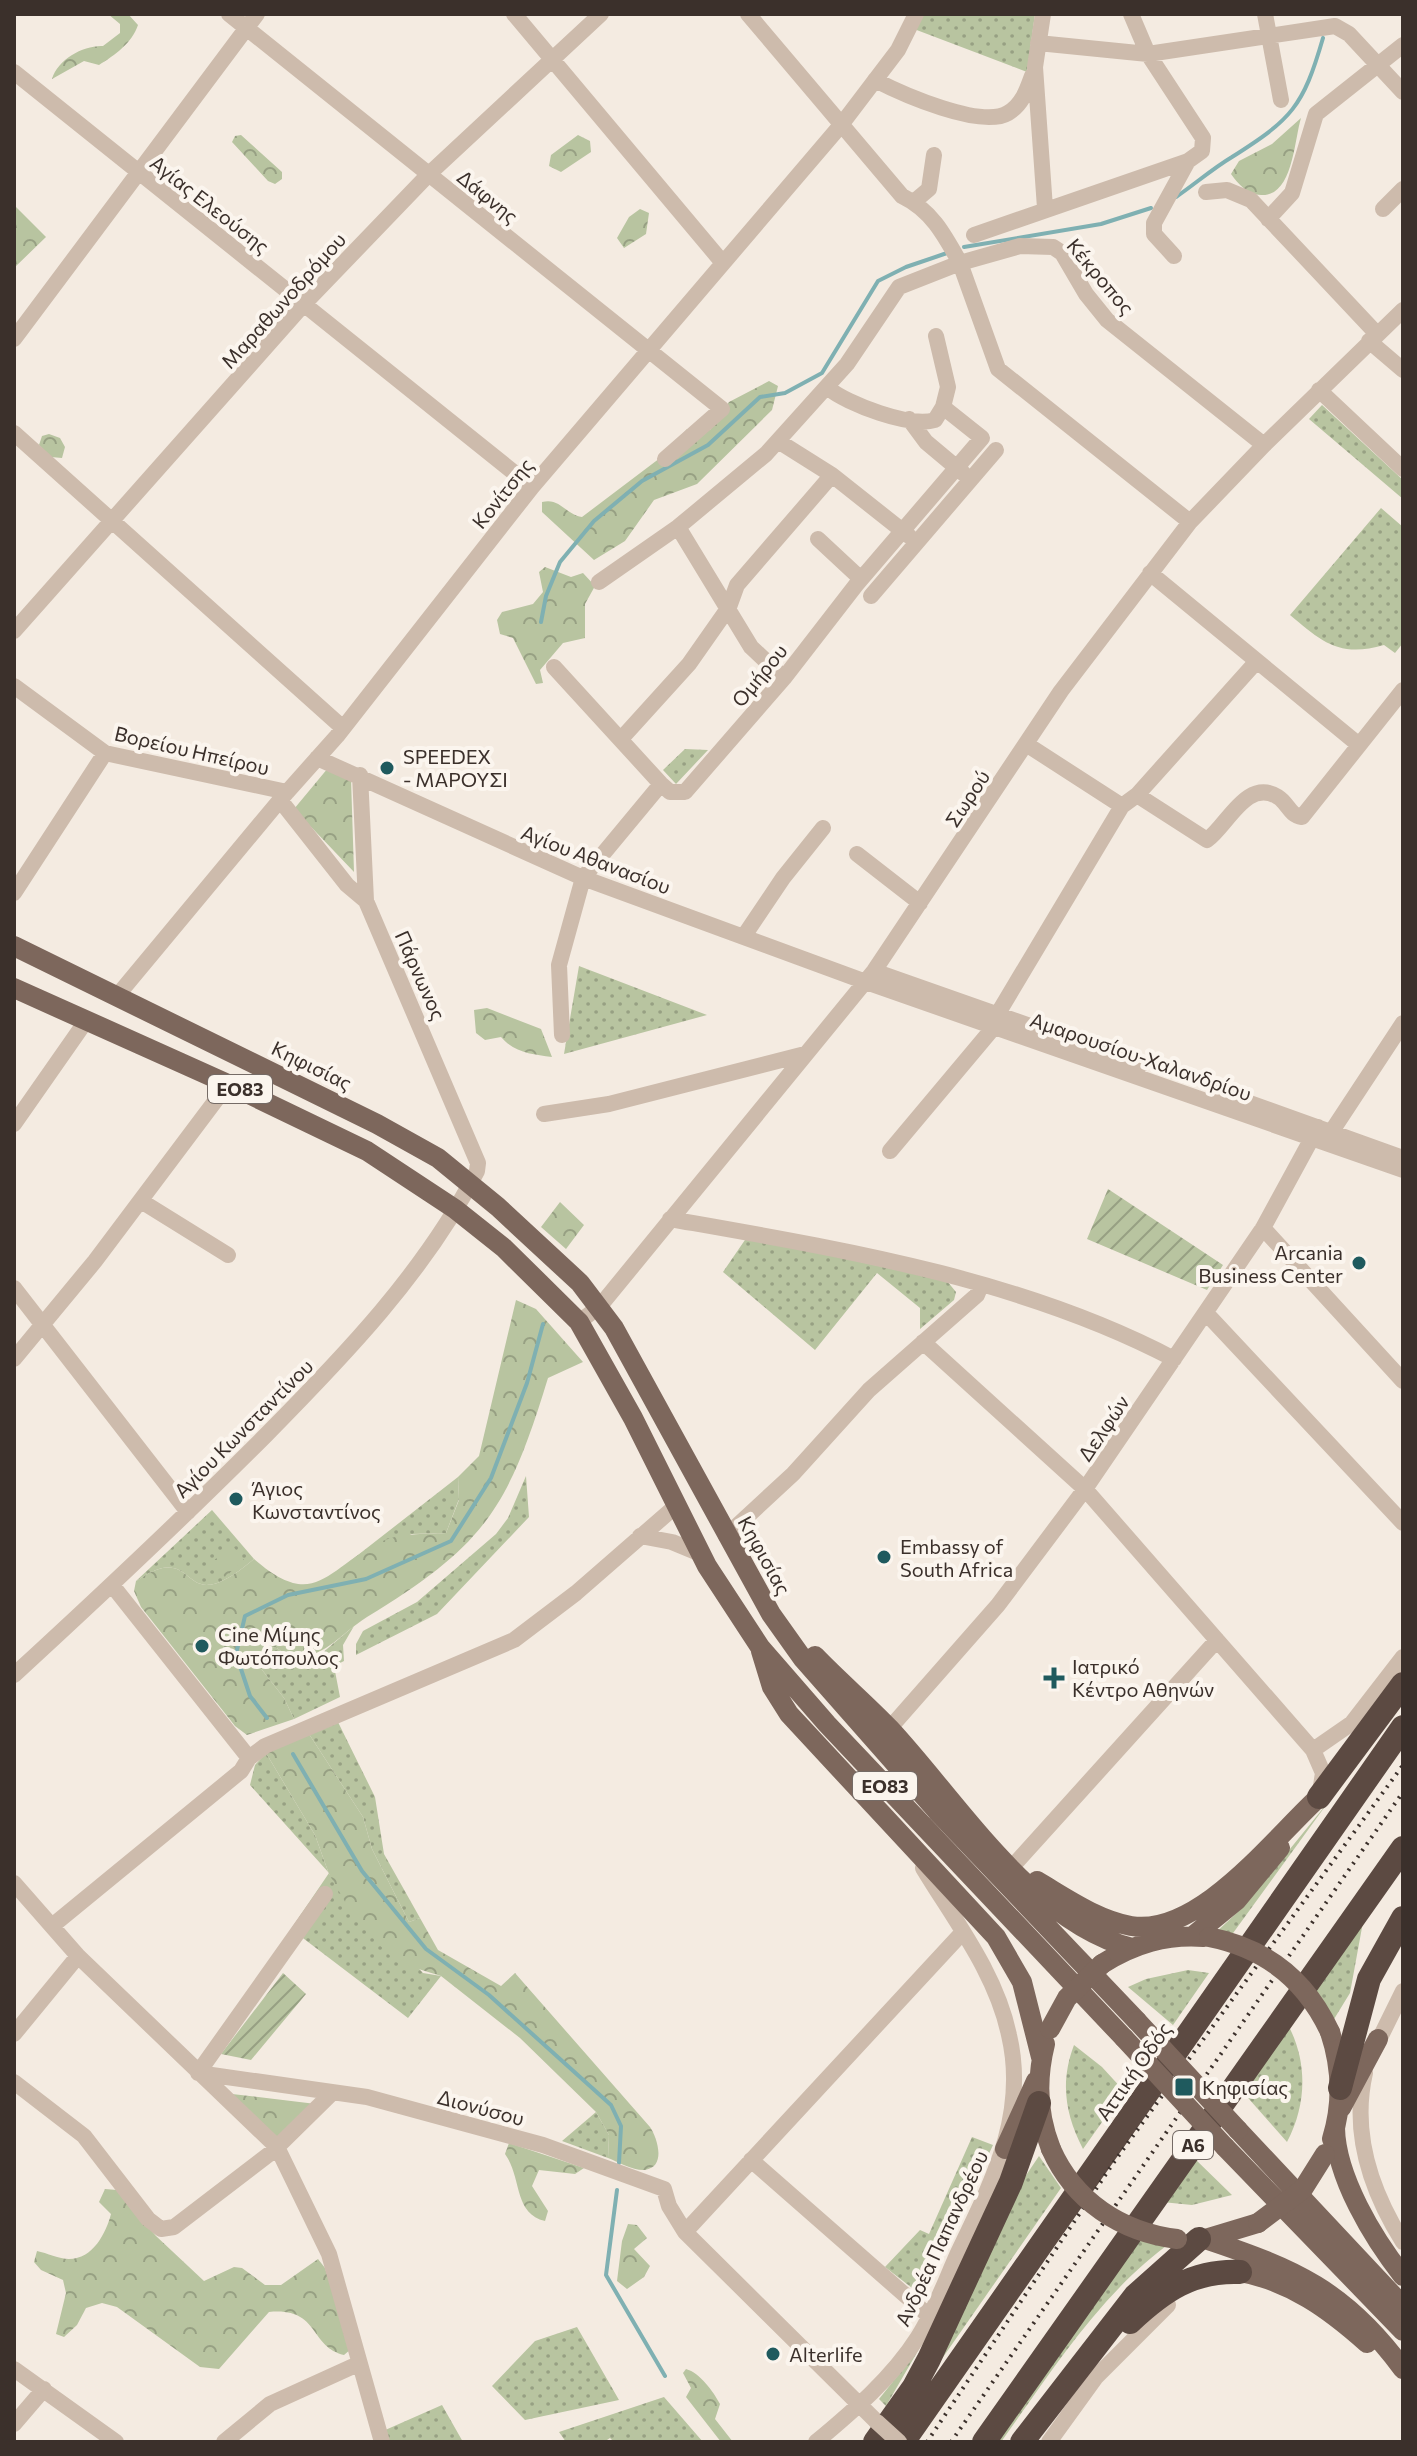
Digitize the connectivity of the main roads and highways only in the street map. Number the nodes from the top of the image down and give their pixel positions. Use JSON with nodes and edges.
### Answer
{"nodes":[{"id":1,"x":14,"y":946,"type":"edge"},
{"id":2,"x":14,"y":988,"type":"edge"},
{"id":3,"x":784,"y":1634,"type":"junction"},
{"id":4,"x":760,"y":1647,"type":"junction"},
{"id":5,"x":1403,"y":1684,"type":"edge"},
{"id":6,"x":1403,"y":1727,"type":"edge"},
{"id":7,"x":1319,"y":1797,"type":"junction"},
{"id":8,"x":1403,"y":1848,"type":"edge"},
{"id":9,"x":1012,"y":1867,"type":"junction"},
{"id":10,"x":1403,"y":1918,"type":"edge"},
{"id":11,"x":1199,"y":1937,"type":"junction"},
{"id":12,"x":1127,"y":1950,"type":"junction"},
{"id":13,"x":1130,"y":2030,"type":"junction"},
{"id":14,"x":1378,"y":2039,"type":"road end"},
{"id":15,"x":1042,"y":2057,"type":"junction"},
{"id":16,"x":1039,"y":2103,"type":"junction"},
{"id":17,"x":1338,"y":2109,"type":"junction"},
{"id":18,"x":1005,"y":2149,"type":"road end"},
{"id":19,"x":1198,"y":2239,"type":"junction"},
{"id":20,"x":1240,"y":2272,"type":"joint"},
{"id":21,"x":1403,"y":2276,"type":"edge"},
{"id":22,"x":1403,"y":2306,"type":"edge"},
{"id":23,"x":1403,"y":2331,"type":"edge"},
{"id":24,"x":1094,"y":2353,"type":"junction"},
{"id":25,"x":1403,"y":2371,"type":"edge"},
{"id":26,"x":876,"y":2432,"type":"edge"},
{"id":27,"x":901,"y":2442,"type":"edge"},
{"id":28,"x":984,"y":2442,"type":"edge"},
{"id":29,"x":1022,"y":2442,"type":"edge"}],
"edges":[{"from":1,"to":3,"type":"main road","name":"Κηφισίας","number":"ΕΟ83"},
{"from":2,"to":4,"type":"main road","name":"Κηφισίας","number":"ΕΟ83"},
{"from":3,"to":9,"type":"main road"},
{"from":3,"to":13,"type":"main road","name":"Κηφισίας","number":"ΕΟ83"},
{"from":4,"to":13,"type":"main road","name":"Κηφισίας","number":"ΕΟ83"},
{"from":4,"to":15,"type":"main road"},
{"from":5,"to":7,"type":"highway"},
{"from":6,"to":27,"type":"highway","name":"Αττική Οδός"},
{"from":7,"to":9,"type":"main road"},
{"from":7,"to":11,"type":"main road"},
{"from":8,"to":28,"type":"highway","number":"Α6"},
{"from":9,"to":12,"type":"main road"},
{"from":10,"to":17,"type":"highway"},
{"from":11,"to":12,"type":"main road"},
{"from":11,"to":17,"type":"main road","bridge":true},
{"from":12,"to":15,"type":"main road","bridge":true},
{"from":13,"to":22,"type":"main road","name":"Κηφισίας","number":"ΕΟ83","bridge":true},
{"from":13,"to":23,"type":"main road","name":"Κηφισίας","number":"ΕΟ83","bridge":true},
{"from":14,"to":17,"type":"main road"},
{"from":15,"to":16,"type":"main road"},
{"from":15,"to":18,"type":"main road"},
{"from":16,"to":19,"type":"main road","bridge":true},
{"from":16,"to":26,"type":"highway"},
{"from":17,"to":19,"type":"main road","bridge":true},
{"from":17,"to":21,"type":"main road"},
{"from":19,"to":24,"type":"highway"},
{"from":19,"to":25,"type":"main road"},
{"from":20,"to":24,"type":"highway"},
{"from":20,"to":25,"type":"main road"},
{"from":24,"to":29,"type":"highway"}]}
